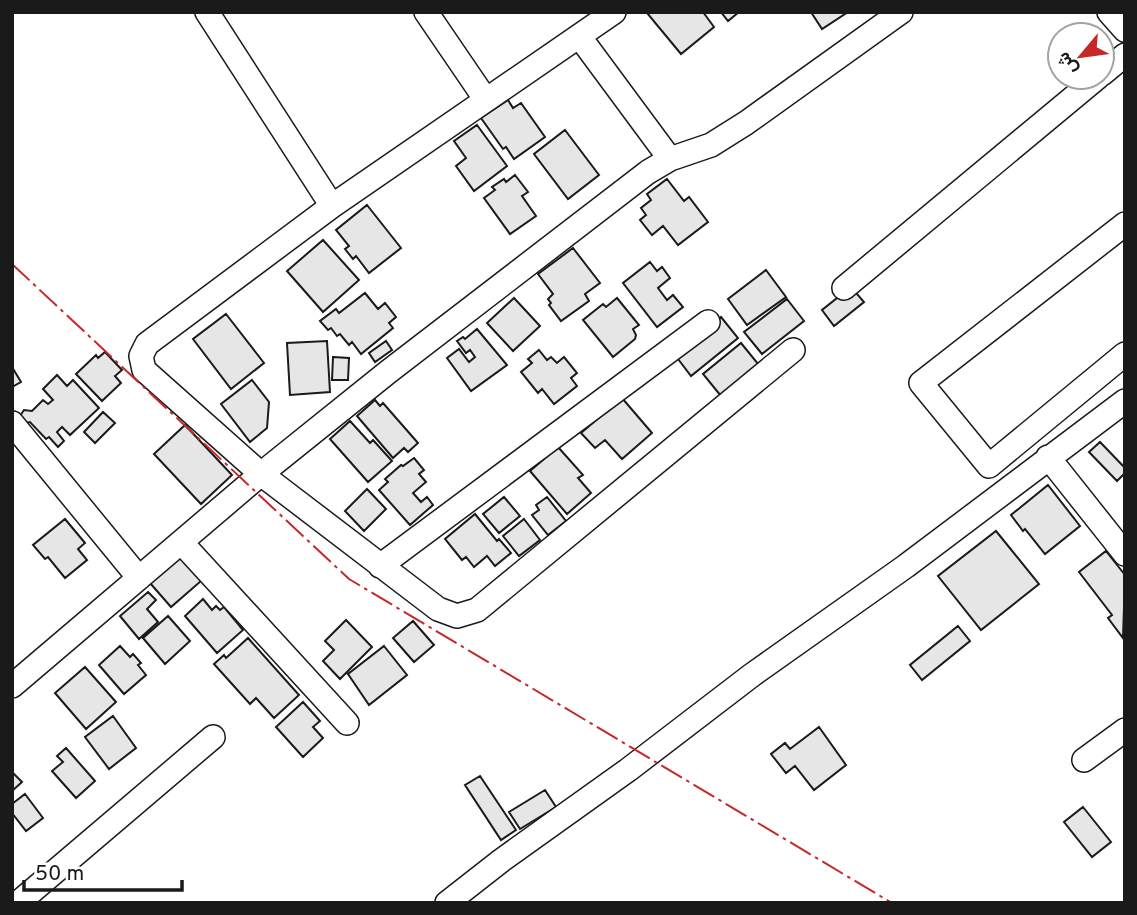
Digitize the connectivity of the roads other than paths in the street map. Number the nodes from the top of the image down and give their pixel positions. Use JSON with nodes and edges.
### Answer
{"nodes":[{"id":1,"x":207,"y":12,"type":"edge"},
{"id":2,"x":426,"y":12,"type":"edge"},
{"id":3,"x":614,"y":12,"type":"edge"},
{"id":4,"x":901,"y":12,"type":"edge"},
{"id":5,"x":1109,"y":12,"type":"edge"},
{"id":6,"x":1125,"y":30,"type":"edge"},
{"id":7,"x":579,"y":36,"type":"junction"},
{"id":8,"x":1081,"y":91,"type":"edge"},
{"id":9,"x":486,"y":100,"type":"junction"},
{"id":10,"x":670,"y":159,"type":"junction"},
{"id":11,"x":332,"y":206,"type":"junction"},
{"id":12,"x":1125,"y":224,"type":"edge"},
{"id":13,"x":844,"y":288,"type":"dead end"},
{"id":14,"x":708,"y":322,"type":"dead end"},
{"id":15,"x":793,"y":350,"type":"dead end"},
{"id":16,"x":1125,"y":354,"type":"edge"},
{"id":17,"x":1125,"y":401,"type":"edge"},
{"id":18,"x":12,"y":423,"type":"edge"},
{"id":19,"x":1048,"y":457,"type":"junction"},
{"id":20,"x":261,"y":474,"type":"junction"},
{"id":21,"x":181,"y":542,"type":"junction"},
{"id":22,"x":1125,"y":554,"type":"edge"},
{"id":23,"x":380,"y":566,"type":"junction"},
{"id":24,"x":139,"y":578,"type":"junction"},
{"id":25,"x":12,"y":686,"type":"edge"},
{"id":26,"x":347,"y":723,"type":"dead end"},
{"id":27,"x":1125,"y":730,"type":"edge"},
{"id":28,"x":214,"y":737,"type":"dead end"},
{"id":29,"x":1084,"y":760,"type":"dead end"},
{"id":30,"x":18,"y":903,"type":"edge"},
{"id":31,"x":447,"y":903,"type":"edge"}],
"edges":[{"from":1,"to":11,"type":"street"},
{"from":2,"to":9,"type":"street"},
{"from":3,"to":7,"type":"street"},
{"from":4,"to":10,"type":"street"},
{"from":5,"to":6,"type":"street"},
{"from":7,"to":9,"type":"street"},
{"from":7,"to":10,"type":"street"},
{"from":8,"to":13,"type":"street"},
{"from":9,"to":11,"type":"street"},
{"from":10,"to":20,"type":"street"},
{"from":11,"to":20,"type":"street"},
{"from":12,"to":16,"type":"street"},
{"from":14,"to":23,"type":"street"},
{"from":15,"to":23,"type":"street"},
{"from":17,"to":19,"type":"street"},
{"from":18,"to":24,"type":"street"},
{"from":19,"to":22,"type":"street"},
{"from":19,"to":31,"type":"street"},
{"from":20,"to":21,"type":"street"},
{"from":20,"to":23,"type":"street"},
{"from":21,"to":24,"type":"street"},
{"from":21,"to":26,"type":"street"},
{"from":24,"to":25,"type":"street"},
{"from":27,"to":29,"type":"street"},
{"from":28,"to":30,"type":"street"}]}
